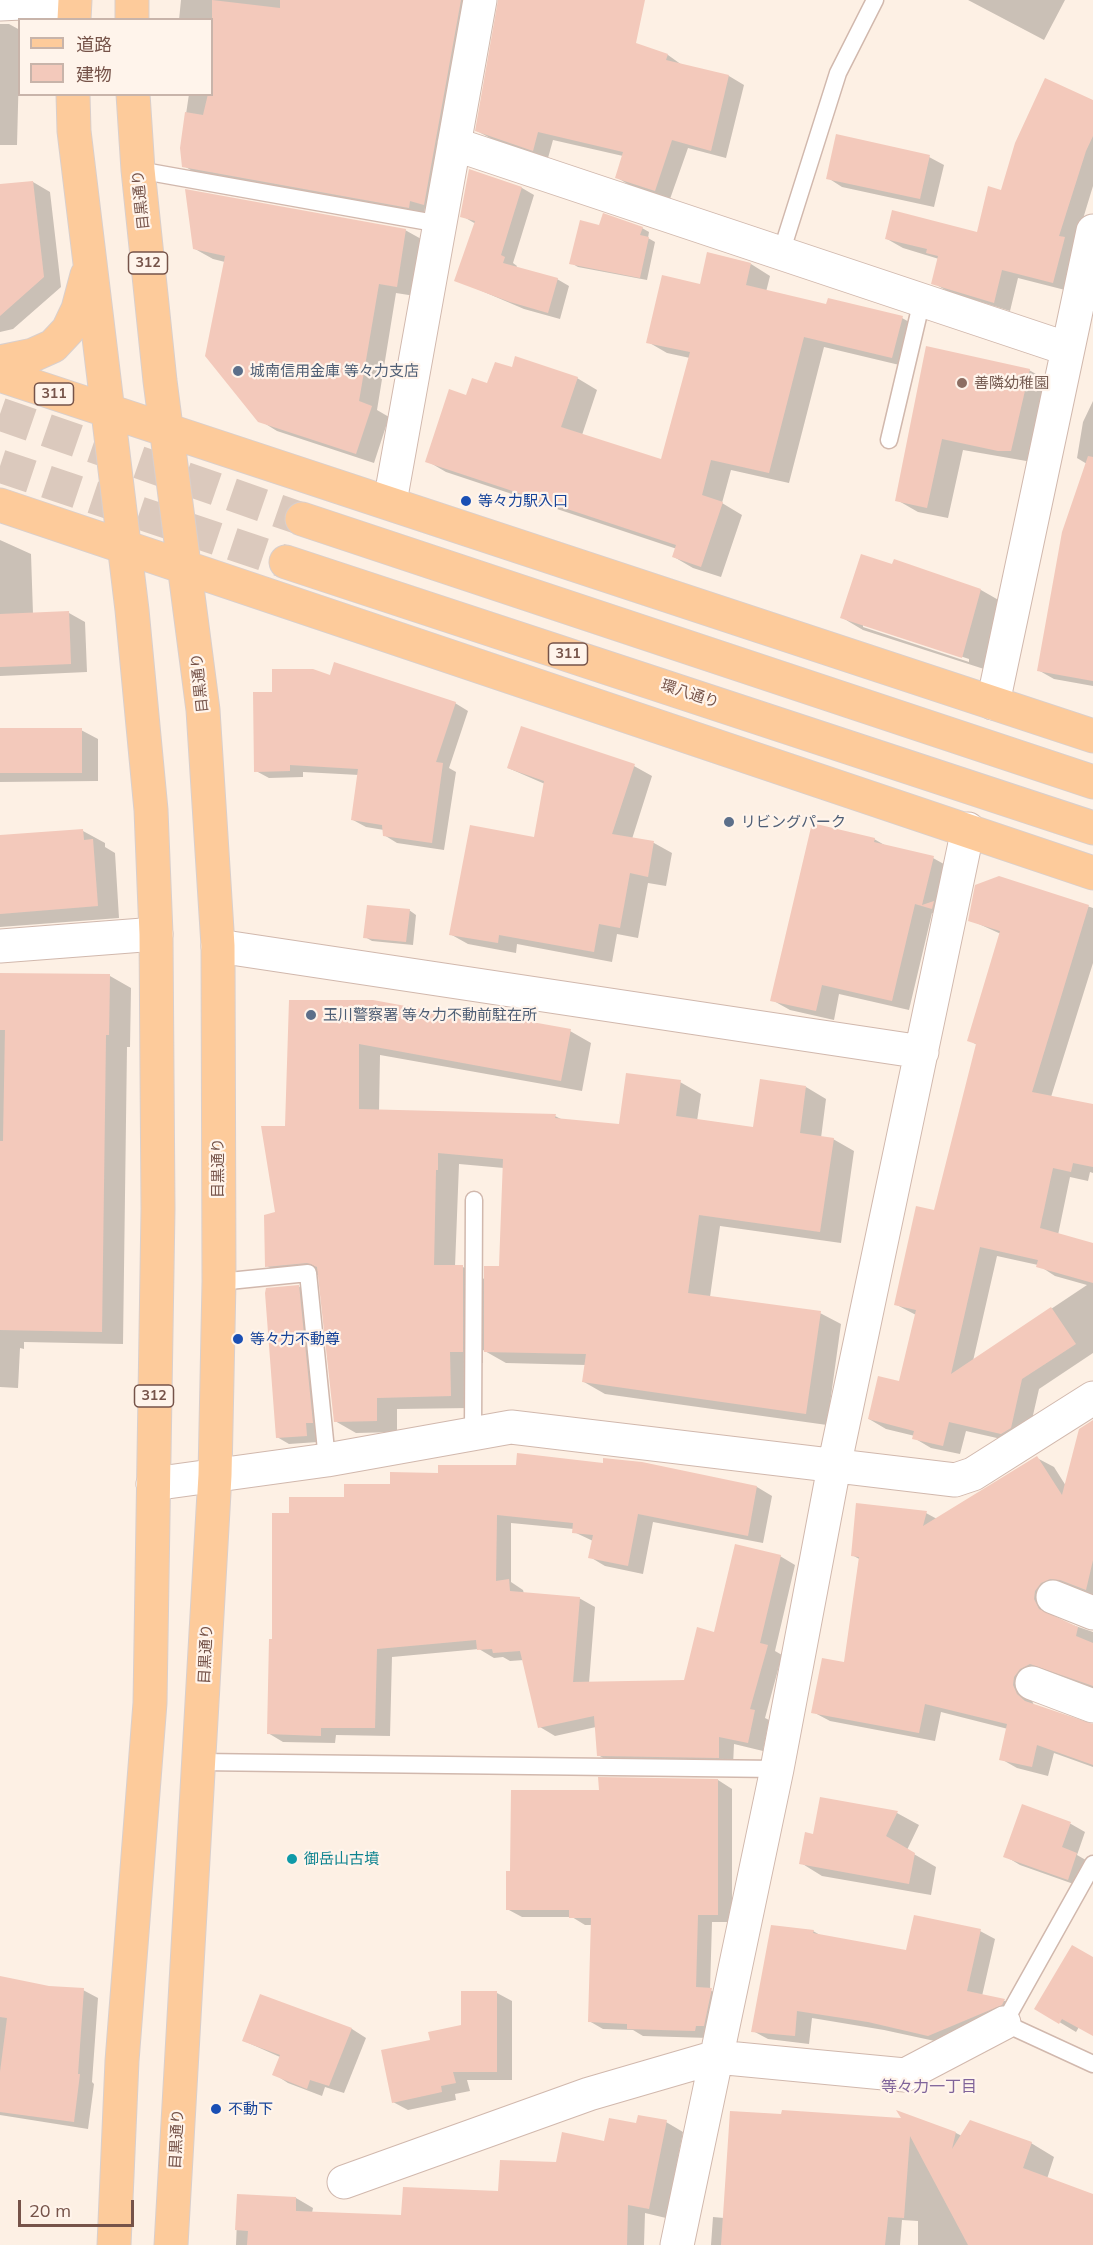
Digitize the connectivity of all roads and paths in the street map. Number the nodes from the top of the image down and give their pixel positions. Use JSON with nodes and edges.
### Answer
{"nodes":[{"id":1,"x":132,"y":0,"type":"edge"},
{"id":2,"x":480,"y":0,"type":"edge"},
{"id":3,"x":875,"y":0,"type":"edge"},
{"id":4,"x":0,"y":4,"type":"edge"},
{"id":5,"x":52,"y":5,"type":"edge"},
{"id":6,"x":71,"y":18,"type":"edge"},
{"id":7,"x":132,"y":18,"type":"edge"},
{"id":8,"x":65,"y":96,"type":"edge"},
{"id":9,"x":72,"y":96,"type":"edge"},
{"id":10,"x":133,"y":96,"type":"edge"},
{"id":11,"x":74,"y":131,"type":"junction"},
{"id":12,"x":454,"y":144,"type":"junction"},
{"id":13,"x":138,"y":170,"type":"junction"},
{"id":14,"x":440,"y":224,"type":"junction"},
{"id":15,"x":1093,"y":231,"type":"edge"},
{"id":16,"x":781,"y":253,"type":"junction"},
{"id":17,"x":90,"y":259,"type":"junction"},
{"id":18,"x":922,"y":300,"type":"junction"},
{"id":19,"x":1068,"y":349,"type":"junction"},
{"id":20,"x":0,"y":362,"type":"edge"},
{"id":21,"x":0,"y":375,"type":"edge"},
{"id":22,"x":108,"y":412,"type":"junction"},
{"id":23,"x":167,"y":431,"type":"junction"},
{"id":24,"x":889,"y":440,"type":"dead end"},
{"id":25,"x":390,"y":502,"type":"junction"},
{"id":26,"x":0,"y":505,"type":"edge"},
{"id":27,"x":302,"y":519,"type":"tunnel mouth"},
{"id":28,"x":126,"y":548,"type":"junction"},
{"id":29,"x":286,"y":562,"type":"tunnel mouth"},
{"id":30,"x":186,"y":566,"type":"junction"},
{"id":31,"x":993,"y":703,"type":"junction"},
{"id":32,"x":1093,"y":736,"type":"edge"},
{"id":33,"x":1093,"y":782,"type":"edge"},
{"id":34,"x":1093,"y":828,"type":"edge"},
{"id":35,"x":968,"y":829,"type":"junction"},
{"id":36,"x":1093,"y":873,"type":"edge"},
{"id":37,"x":156,"y":934,"type":"junction"},
{"id":38,"x":0,"y":946,"type":"edge"},
{"id":39,"x":218,"y":946,"type":"junction"},
{"id":40,"x":922,"y":1052,"type":"junction"},
{"id":41,"x":474,"y":1200,"type":"dead end"},
{"id":42,"x":219,"y":1282,"type":"junction"},
{"id":43,"x":1093,"y":1398,"type":"edge"},
{"id":44,"x":473,"y":1433,"type":"junction"},
{"id":45,"x":327,"y":1460,"type":"junction"},
{"id":46,"x":834,"y":1467,"type":"junction"},
{"id":47,"x":215,"y":1475,"type":"junction"},
{"id":48,"x":153,"y":1484,"type":"junction"},
{"id":49,"x":1053,"y":1597,"type":"dead end"},
{"id":50,"x":1093,"y":1613,"type":"edge"},
{"id":51,"x":1032,"y":1683,"type":"dead end"},
{"id":52,"x":1093,"y":1706,"type":"edge"},
{"id":53,"x":200,"y":1762,"type":"junction"},
{"id":54,"x":777,"y":1769,"type":"junction"},
{"id":55,"x":1093,"y":1863,"type":"edge"},
{"id":56,"x":1004,"y":2023,"type":"junction"},
{"id":57,"x":716,"y":2057,"type":"junction"},
{"id":58,"x":1093,"y":2064,"type":"edge"},
{"id":59,"x":344,"y":2182,"type":"dead end"},
{"id":60,"x":114,"y":2245,"type":"edge"},
{"id":61,"x":171,"y":2245,"type":"edge"},
{"id":62,"x":677,"y":2245,"type":"edge"}],
"edges":[{"from":1,"to":7,"type":"main road"},
{"from":2,"to":12,"type":"street"},
{"from":3,"to":16,"type":"lane"},
{"from":4,"to":5,"type":"street"},
{"from":5,"to":6,"type":"main road"},
{"from":8,"to":11,"type":"street"},
{"from":9,"to":11,"type":"main road","number":"312"},
{"from":10,"to":13,"type":"main road","name":"目黒通り","number":"312"},
{"from":11,"to":17,"type":"main road","number":"312"},
{"from":12,"to":14,"type":"street"},
{"from":12,"to":16,"type":"street"},
{"from":13,"to":14,"type":"lane"},
{"from":13,"to":23,"type":"main road","name":"目黒通り","number":"312"},
{"from":14,"to":25,"type":"street"},
{"from":15,"to":19,"type":"street"},
{"from":16,"to":18,"type":"street"},
{"from":17,"to":20,"type":"main road"},
{"from":17,"to":22,"type":"main road","number":"312"},
{"from":18,"to":19,"type":"street"},
{"from":18,"to":24,"type":"lane"},
{"from":19,"to":31,"type":"street"},
{"from":21,"to":22,"type":"main road","number":"311"},
{"from":22,"to":23,"type":"main road"},
{"from":22,"to":28,"type":"main road","number":"312"},
{"from":23,"to":25,"type":"main road"},
{"from":23,"to":30,"type":"main road","name":"目黒通り","number":"312"},
{"from":25,"to":31,"type":"main road"},
{"from":26,"to":28,"type":"main road"},
{"from":27,"to":33,"type":"main road"},
{"from":28,"to":30,"type":"main road"},
{"from":28,"to":37,"type":"main road","number":"312"},
{"from":29,"to":34,"type":"main road","name":"環八通り","number":"311"},
{"from":30,"to":35,"type":"main road"},
{"from":30,"to":39,"type":"main road","name":"目黒通り","number":"312"},
{"from":31,"to":32,"type":"main road"},
{"from":35,"to":36,"type":"main road"},
{"from":35,"to":40,"type":"street"},
{"from":37,"to":38,"type":"street"},
{"from":37,"to":48,"type":"main road","number":"312"},
{"from":39,"to":40,"type":"street"},
{"from":39,"to":42,"type":"main road","name":"目黒通り","number":"312"},
{"from":40,"to":46,"type":"street"},
{"from":41,"to":44,"type":"lane"},
{"from":42,"to":45,"type":"lane"},
{"from":42,"to":47,"type":"main road","name":"目黒通り","number":"312"},
{"from":43,"to":46,"type":"street"},
{"from":44,"to":45,"type":"street"},
{"from":44,"to":46,"type":"street"},
{"from":45,"to":47,"type":"street"},
{"from":46,"to":54,"type":"street"},
{"from":47,"to":48,"type":"street"},
{"from":47,"to":53,"type":"main road","name":"目黒通り","number":"312"},
{"from":48,"to":60,"type":"main road","number":"312"},
{"from":49,"to":50,"type":"street"},
{"from":51,"to":52,"type":"street"},
{"from":53,"to":54,"type":"lane"},
{"from":53,"to":61,"type":"main road","name":"目黒通り","number":"312"},
{"from":54,"to":57,"type":"street"},
{"from":55,"to":56,"type":"lane"},
{"from":56,"to":57,"type":"street"},
{"from":56,"to":58,"type":"lane"},
{"from":57,"to":59,"type":"street"},
{"from":57,"to":62,"type":"street"}]}
